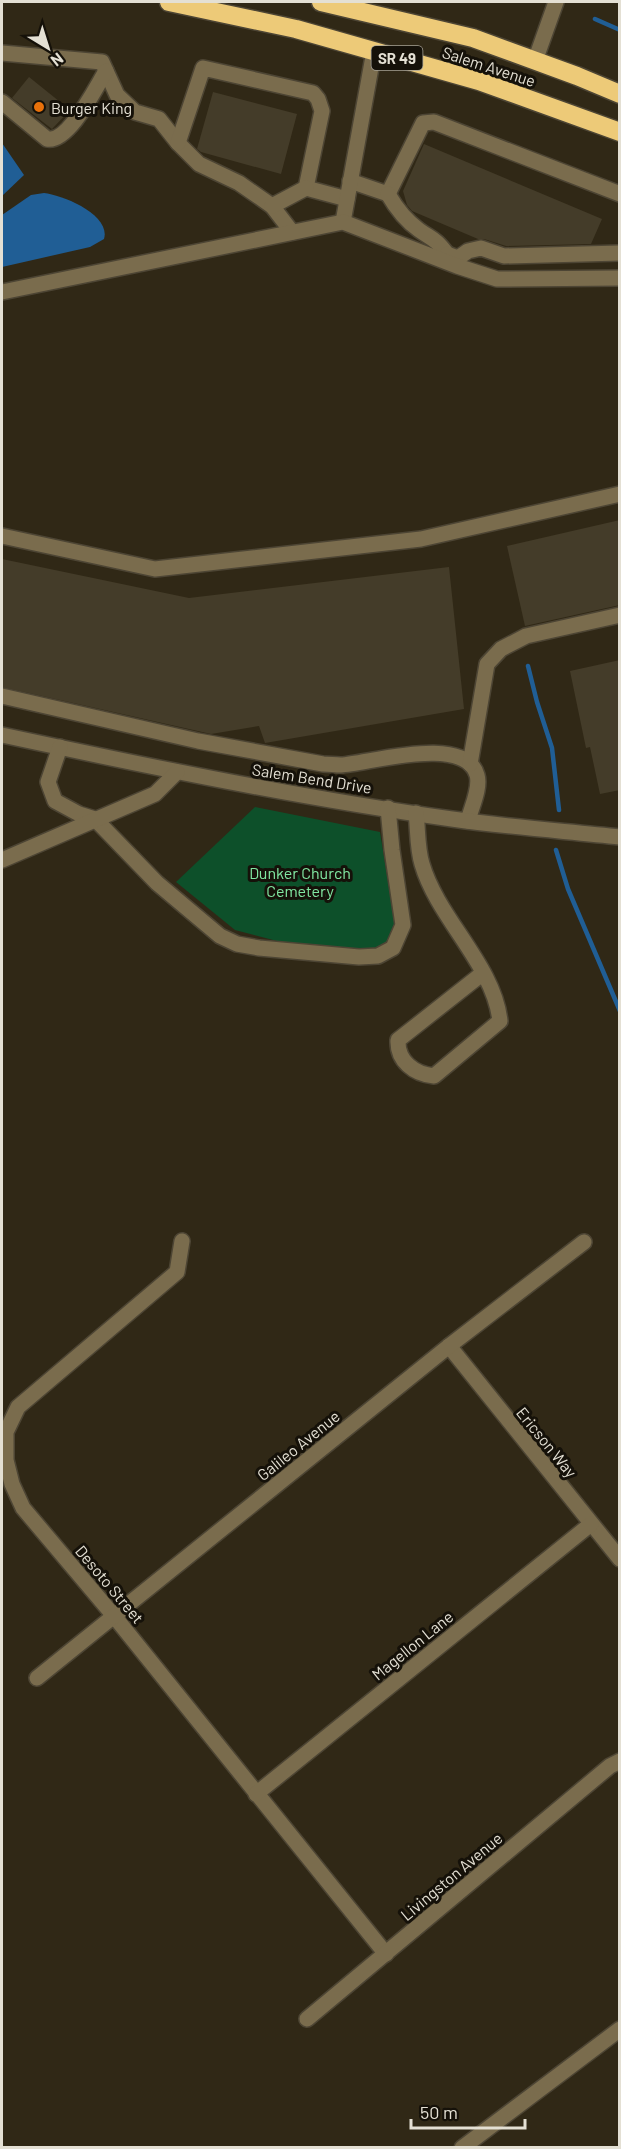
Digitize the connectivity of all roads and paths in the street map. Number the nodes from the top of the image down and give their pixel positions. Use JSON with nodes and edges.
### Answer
{"nodes":[{"id":1,"x":169,"y":2,"type":"edge"},
{"id":2,"x":321,"y":2,"type":"edge"},
{"id":3,"x":556,"y":2,"type":"edge"},
{"id":4,"x":374,"y":51,"type":"junction"},
{"id":5,"x":2,"y":53,"type":"edge"},
{"id":6,"x":535,"y":61,"type":"junction"},
{"id":7,"x":106,"y":70,"type":"junction"},
{"id":8,"x":620,"y":94,"type":"edge"},
{"id":9,"x":2,"y":102,"type":"edge"},
{"id":10,"x":620,"y":132,"type":"edge"},
{"id":11,"x":178,"y":143,"type":"junction"},
{"id":12,"x":350,"y":181,"type":"junction"},
{"id":13,"x":306,"y":188,"type":"junction"},
{"id":14,"x":387,"y":194,"type":"junction"},
{"id":15,"x":620,"y":194,"type":"edge"},
{"id":16,"x":347,"y":199,"type":"junction"},
{"id":17,"x":272,"y":206,"type":"junction"},
{"id":18,"x":343,"y":222,"type":"junction"},
{"id":19,"x":292,"y":232,"type":"junction"},
{"id":20,"x":619,"y":252,"type":"edge"},
{"id":21,"x":446,"y":257,"type":"junction"},
{"id":22,"x":620,"y":278,"type":"edge"},
{"id":23,"x":2,"y":292,"type":"edge"},
{"id":24,"x":620,"y":494,"type":"edge"},
{"id":25,"x":2,"y":536,"type":"edge"},
{"id":26,"x":620,"y":615,"type":"edge"},
{"id":27,"x":2,"y":696,"type":"edge"},
{"id":28,"x":2,"y":735,"type":"edge"},
{"id":29,"x":60,"y":747,"type":"junction"},
{"id":30,"x":470,"y":764,"type":"junction"},
{"id":31,"x":177,"y":772,"type":"junction"},
{"id":32,"x":388,"y":808,"type":"junction"},
{"id":33,"x":416,"y":813,"type":"junction"},
{"id":34,"x":95,"y":819,"type":"junction"},
{"id":35,"x":468,"y":821,"type":"junction"},
{"id":36,"x":620,"y":837,"type":"edge"},
{"id":37,"x":2,"y":860,"type":"edge"},
{"id":38,"x":483,"y":973,"type":"junction"},
{"id":39,"x":182,"y":1241,"type":"dead end"},
{"id":40,"x":584,"y":1242,"type":"dead end"},
{"id":41,"x":449,"y":1346,"type":"junction"},
{"id":42,"x":591,"y":1524,"type":"junction"},
{"id":43,"x":620,"y":1559,"type":"edge"},
{"id":44,"x":114,"y":1616,"type":"junction"},
{"id":45,"x":37,"y":1678,"type":"dead end"},
{"id":46,"x":620,"y":1761,"type":"edge"},
{"id":47,"x":256,"y":1794,"type":"junction"},
{"id":48,"x":386,"y":1954,"type":"junction"},
{"id":49,"x":307,"y":2019,"type":"dead end"},
{"id":50,"x":620,"y":2029,"type":"edge"},
{"id":51,"x":462,"y":2148,"type":"edge"}],
"edges":[{"from":1,"to":4,"type":"highway","name":"Salem Avenue","number":"SR 49"},
{"from":2,"to":6,"type":"highway","name":"Salem Avenue","number":"SR 49"},
{"from":3,"to":6,"type":"street"},
{"from":4,"to":10,"type":"highway","name":"Salem Avenue","number":"SR 49"},
{"from":4,"to":12,"type":"street"},
{"from":5,"to":7,"type":"street"},
{"from":6,"to":8,"type":"highway","name":"Salem Avenue","number":"SR 49"},
{"from":7,"to":9,"type":"street"},
{"from":7,"to":11,"type":"street"},
{"from":11,"to":13,"type":"street"},
{"from":11,"to":17,"type":"street"},
{"from":12,"to":14,"type":"street"},
{"from":12,"to":16,"type":"street"},
{"from":13,"to":16,"type":"street"},
{"from":13,"to":17,"type":"street"},
{"from":14,"to":15,"type":"street"},
{"from":14,"to":21,"type":"street"},
{"from":16,"to":18,"type":"street"},
{"from":17,"to":19,"type":"street"},
{"from":18,"to":19,"type":"street"},
{"from":18,"to":21,"type":"street"},
{"from":19,"to":23,"type":"street"},
{"from":20,"to":21,"type":"street"},
{"from":21,"to":22,"type":"street"},
{"from":24,"to":25,"type":"street"},
{"from":26,"to":30,"type":"street"},
{"from":27,"to":30,"type":"street"},
{"from":28,"to":29,"type":"street","name":"Salem Bend Drive"},
{"from":29,"to":31,"type":"street","name":"Salem Bend Drive"},
{"from":29,"to":34,"type":"street"},
{"from":30,"to":35,"type":"street"},
{"from":31,"to":32,"type":"street","name":"Salem Bend Drive"},
{"from":31,"to":34,"type":"street"},
{"from":32,"to":33,"type":"street","name":"Salem Bend Drive"},
{"from":32,"to":34,"type":"street"},
{"from":33,"to":35,"type":"street","name":"Salem Bend Drive"},
{"from":33,"to":38,"type":"street"},
{"from":34,"to":37,"type":"street"},
{"from":35,"to":36,"type":"street","name":"Salem Bend Drive"},
{"from":38,"to":38,"type":"street"},
{"from":39,"to":44,"type":"street","name":"Desoto Street"},
{"from":40,"to":41,"type":"street","name":"Galileo Avenue"},
{"from":41,"to":42,"type":"street","name":"Ericson Way"},
{"from":41,"to":44,"type":"street","name":"Galileo Avenue"},
{"from":42,"to":43,"type":"street","name":"Ericson Way"},
{"from":42,"to":47,"type":"street","name":"Magellon Lane"},
{"from":44,"to":45,"type":"street","name":"Galileo Avenue"},
{"from":44,"to":47,"type":"street","name":"Desoto Street"},
{"from":46,"to":48,"type":"street","name":"Livingston Avenue"},
{"from":47,"to":48,"type":"street","name":"Desoto Street"},
{"from":48,"to":49,"type":"street","name":"Livingston Avenue"},
{"from":50,"to":51,"type":"street"}]}
